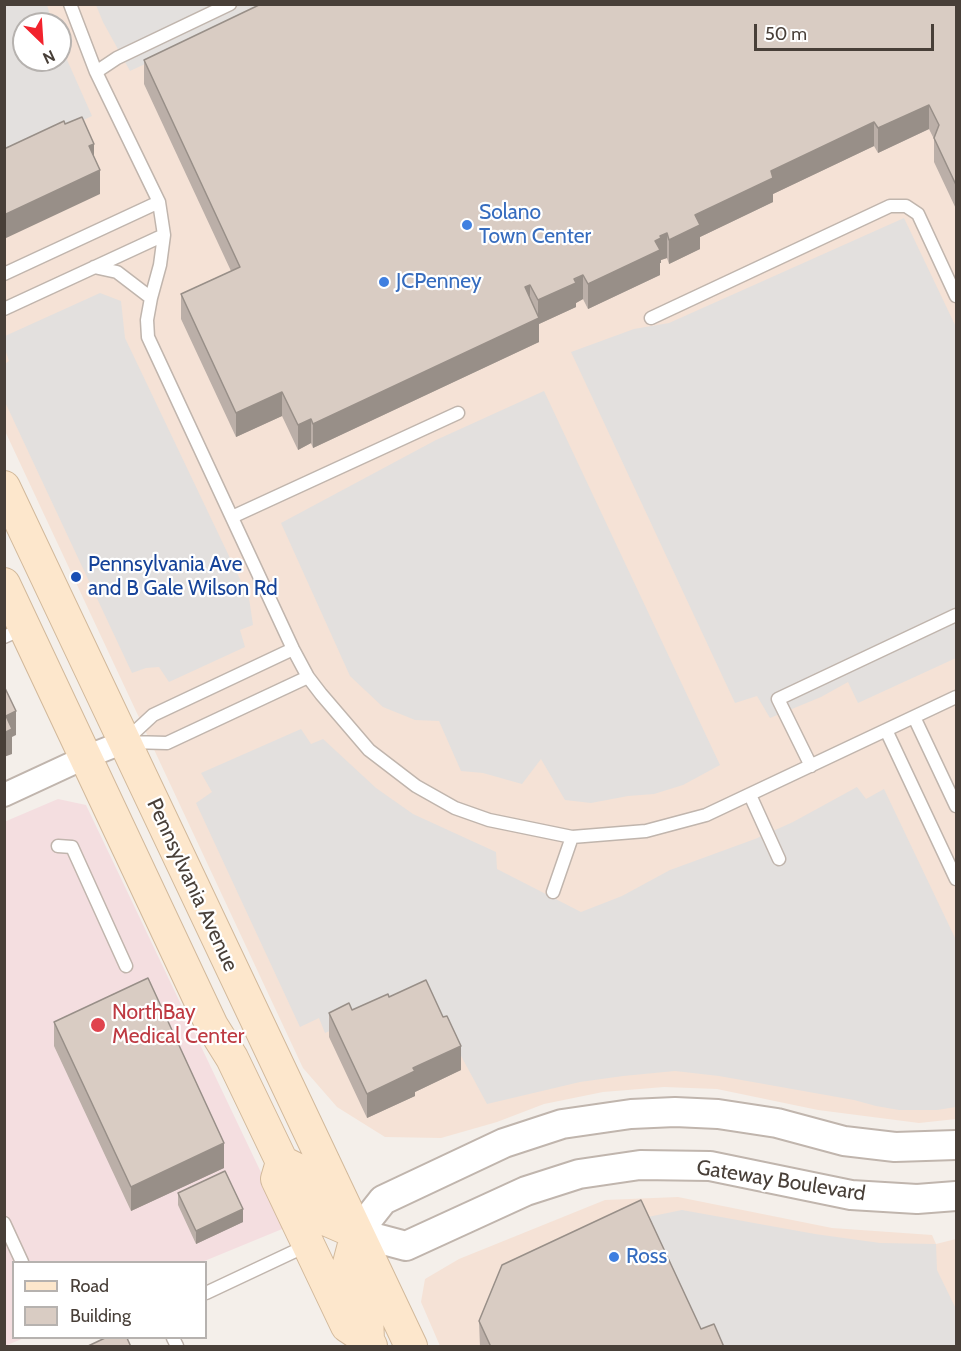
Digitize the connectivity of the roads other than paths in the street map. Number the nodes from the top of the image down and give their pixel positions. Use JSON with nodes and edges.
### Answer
{"nodes":[{"id":1,"x":70,"y":4,"type":"edge"},
{"id":2,"x":230,"y":4,"type":"edge"},
{"id":3,"x":96,"y":72,"type":"junction"},
{"id":4,"x":159,"y":202,"type":"junction"},
{"id":5,"x":164,"y":235,"type":"junction"},
{"id":6,"x":94,"y":267,"type":"junction"},
{"id":7,"x":4,"y":274,"type":"edge"},
{"id":8,"x":957,"y":296,"type":"edge"},
{"id":9,"x":151,"y":298,"type":"junction"},
{"id":10,"x":4,"y":309,"type":"edge"},
{"id":11,"x":651,"y":318,"type":"dead end"},
{"id":12,"x":458,"y":413,"type":"dead end"},
{"id":13,"x":4,"y":487,"type":"edge"},
{"id":14,"x":232,"y":518,"type":"junction"},
{"id":15,"x":4,"y":584,"type":"edge"},
{"id":16,"x":957,"y":615,"type":"edge"},
{"id":17,"x":15,"y":632,"type":"edge"},
{"id":18,"x":293,"y":649,"type":"junction"},
{"id":19,"x":308,"y":676,"type":"junction"},
{"id":20,"x":957,"y":697,"type":"edge"},
{"id":21,"x":914,"y":717,"type":"junction"},
{"id":22,"x":886,"y":730,"type":"junction"},
{"id":23,"x":124,"y":742,"type":"junction"},
{"id":24,"x":86,"y":757,"type":"junction"},
{"id":25,"x":811,"y":766,"type":"junction"},
{"id":26,"x":4,"y":795,"type":"edge"},
{"id":27,"x":750,"y":795,"type":"junction"},
{"id":28,"x":957,"y":806,"type":"edge"},
{"id":29,"x":572,"y":837,"type":"junction"},
{"id":30,"x":58,"y":846,"type":"dead end"},
{"id":31,"x":779,"y":859,"type":"dead end"},
{"id":32,"x":957,"y":879,"type":"edge"},
{"id":33,"x":553,"y":892,"type":"dead end"},
{"id":34,"x":126,"y":966,"type":"dead end"},
{"id":35,"x":957,"y":1145,"type":"edge"},
{"id":36,"x":282,"y":1162,"type":"junction"},
{"id":37,"x":957,"y":1196,"type":"edge"},
{"id":38,"x":4,"y":1223,"type":"edge"},
{"id":39,"x":357,"y":1233,"type":"junction"},
{"id":40,"x":309,"y":1245,"type":"junction"},
{"id":41,"x":21,"y":1261,"type":"edge"},
{"id":42,"x":207,"y":1293,"type":"edge"},
{"id":43,"x":369,"y":1343,"type":"edge"},
{"id":44,"x":411,"y":1347,"type":"edge"}],
"edges":[{"from":1,"to":3,"type":"lane"},
{"from":2,"to":3,"type":"lane"},
{"from":3,"to":4,"type":"lane"},
{"from":4,"to":5,"type":"lane"},
{"from":4,"to":7,"type":"lane"},
{"from":5,"to":6,"type":"lane"},
{"from":5,"to":9,"type":"lane"},
{"from":6,"to":9,"type":"lane"},
{"from":6,"to":10,"type":"lane"},
{"from":8,"to":11,"type":"lane"},
{"from":9,"to":14,"type":"lane"},
{"from":12,"to":14,"type":"lane"},
{"from":13,"to":23,"type":"main road","name":"Pennsylvania Avenue"},
{"from":14,"to":18,"type":"lane"},
{"from":15,"to":17,"type":"main road","name":"Pennsylvania Avenue"},
{"from":16,"to":25,"type":"lane"},
{"from":17,"to":24,"type":"main road","name":"Pennsylvania Avenue"},
{"from":18,"to":19,"type":"lane"},
{"from":18,"to":23,"type":"lane"},
{"from":19,"to":23,"type":"lane"},
{"from":19,"to":29,"type":"lane"},
{"from":20,"to":21,"type":"lane"},
{"from":21,"to":22,"type":"lane"},
{"from":21,"to":28,"type":"lane"},
{"from":22,"to":25,"type":"lane"},
{"from":22,"to":32,"type":"lane"},
{"from":23,"to":24,"type":"street"},
{"from":23,"to":39,"type":"main road","name":"Pennsylvania Avenue"},
{"from":24,"to":26,"type":"street"},
{"from":24,"to":36,"type":"main road","name":"Pennsylvania Avenue"},
{"from":25,"to":27,"type":"lane"},
{"from":27,"to":29,"type":"lane"},
{"from":27,"to":31,"type":"lane"},
{"from":29,"to":33,"type":"lane"},
{"from":30,"to":34,"type":"lane"},
{"from":35,"to":39,"type":"street"},
{"from":36,"to":39,"type":"main road"},
{"from":36,"to":40,"type":"main road","name":"Pennsylvania Avenue"},
{"from":37,"to":39,"type":"street","name":"Gateway Boulevard"},
{"from":38,"to":41,"type":"lane"},
{"from":39,"to":43,"type":"main road"},
{"from":39,"to":44,"type":"main road","name":"Pennsylvania Avenue"},
{"from":40,"to":42,"type":"lane"},
{"from":40,"to":43,"type":"main road","name":"Pennsylvania Avenue"}]}
